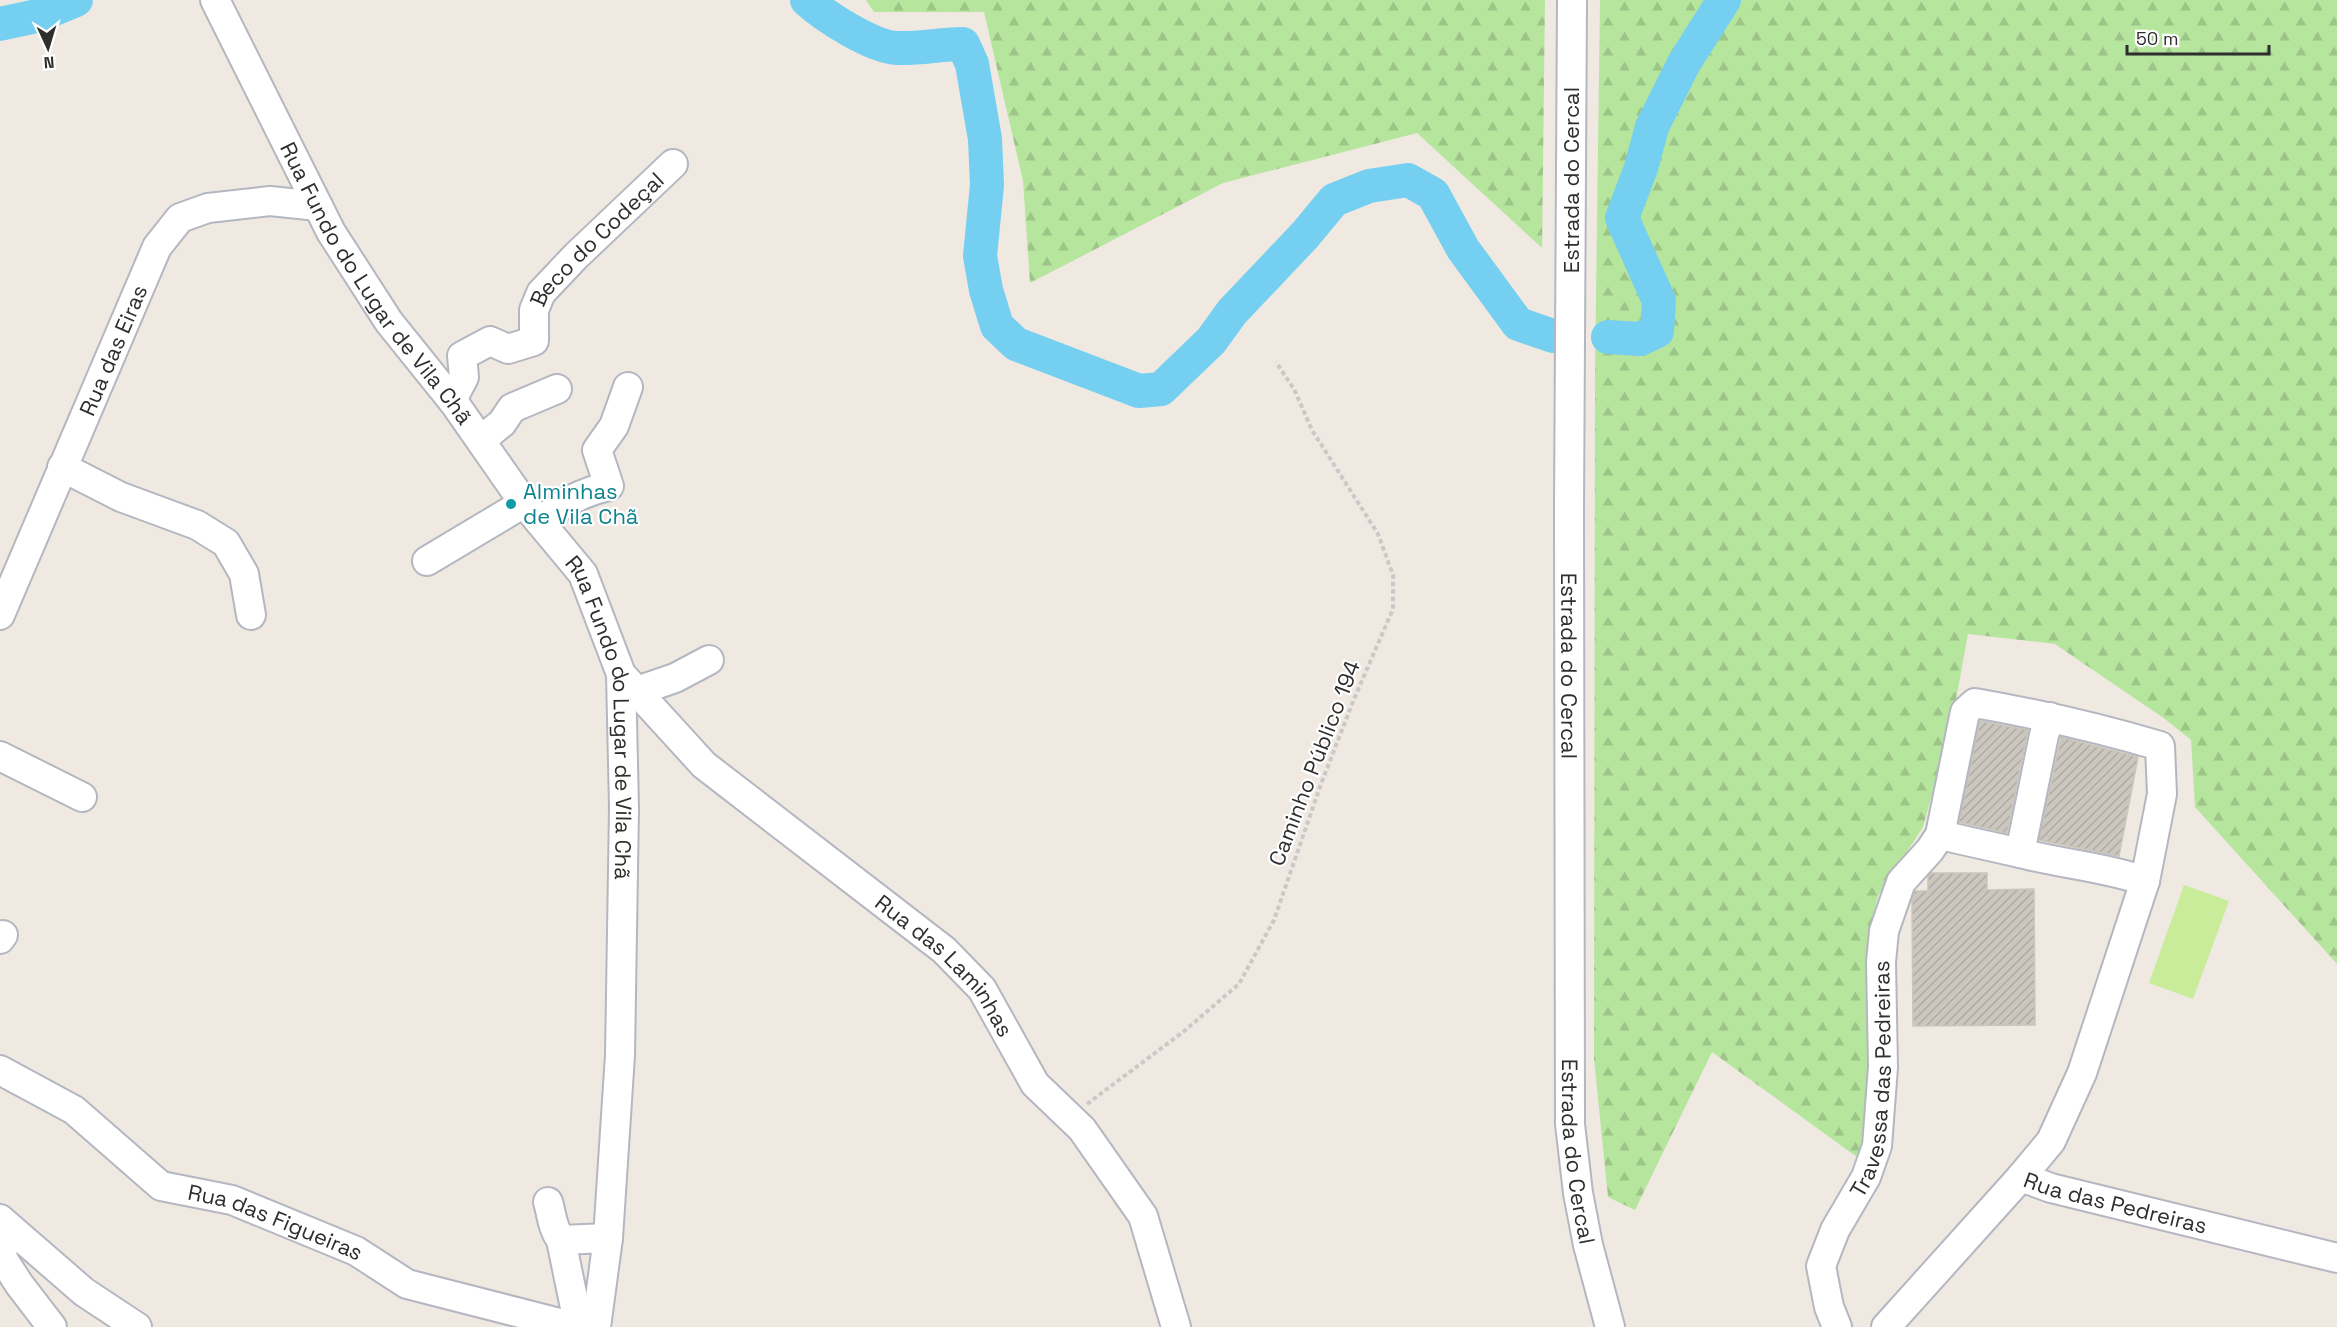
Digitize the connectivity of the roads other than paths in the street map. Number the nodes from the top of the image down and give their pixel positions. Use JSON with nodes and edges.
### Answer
{"nodes":[{"id":1,"x":215,"y":0,"type":"edge"},
{"id":2,"x":1572,"y":0,"type":"edge"},
{"id":3,"x":673,"y":164,"type":"dead end"},
{"id":4,"x":318,"y":206,"type":"junction"},
{"id":5,"x":628,"y":387,"type":"dead end"},
{"id":6,"x":557,"y":389,"type":"dead end"},
{"id":7,"x":452,"y":400,"type":"junction"},
{"id":8,"x":481,"y":440,"type":"junction"},
{"id":9,"x":62,"y":467,"type":"junction"},
{"id":10,"x":532,"y":513,"type":"junction"},
{"id":11,"x":427,"y":561,"type":"dead end"},
{"id":12,"x":0,"y":615,"type":"edge"},
{"id":13,"x":251,"y":615,"type":"dead end"},
{"id":14,"x":709,"y":660,"type":"dead end"},
{"id":15,"x":629,"y":683,"type":"junction"},
{"id":16,"x":2050,"y":717,"type":"junction"},
{"id":17,"x":0,"y":756,"type":"edge"},
{"id":18,"x":82,"y":797,"type":"dead end"},
{"id":19,"x":1940,"y":835,"type":"junction"},
{"id":20,"x":2020,"y":853,"type":"junction"},
{"id":21,"x":2145,"y":881,"type":"junction"},
{"id":22,"x":0,"y":1070,"type":"edge"},
{"id":23,"x":2021,"y":1177,"type":"junction"},
{"id":24,"x":548,"y":1202,"type":"dead end"},
{"id":25,"x":0,"y":1219,"type":"edge"},
{"id":26,"x":0,"y":1228,"type":"edge"},
{"id":27,"x":608,"y":1238,"type":"junction"},
{"id":28,"x":561,"y":1240,"type":"junction"},
{"id":29,"x":2337,"y":1258,"type":"edge"},
{"id":30,"x":52,"y":1327,"type":"edge"},
{"id":31,"x":137,"y":1327,"type":"edge"},
{"id":32,"x":577,"y":1327,"type":"edge"},
{"id":33,"x":596,"y":1327,"type":"edge"},
{"id":34,"x":1176,"y":1327,"type":"edge"},
{"id":35,"x":1610,"y":1327,"type":"edge"},
{"id":36,"x":1837,"y":1327,"type":"edge"},
{"id":37,"x":1886,"y":1327,"type":"edge"}],
"edges":[{"from":1,"to":4,"type":"street","name":"Rua Fundo do Lugar de Vila Chã"},
{"from":2,"to":35,"type":"street","name":"Estrada do Cercal"},
{"from":3,"to":7,"type":"street","name":"Beco do Codeçal"},
{"from":4,"to":7,"type":"street","name":"Rua Fundo do Lugar de Vila Chã"},
{"from":4,"to":9,"type":"street","name":"Rua das Eiras"},
{"from":5,"to":10,"type":"street"},
{"from":6,"to":8,"type":"street"},
{"from":7,"to":8,"type":"street","name":"Rua Fundo do Lugar de Vila Chã"},
{"from":8,"to":10,"type":"street","name":"Rua Fundo do Lugar de Vila Chã"},
{"from":9,"to":12,"type":"street","name":"Rua das Eiras"},
{"from":9,"to":13,"type":"street"},
{"from":10,"to":11,"type":"street"},
{"from":10,"to":15,"type":"street","name":"Rua Fundo do Lugar de Vila Chã"},
{"from":14,"to":15,"type":"street"},
{"from":15,"to":27,"type":"street","name":"Rua Fundo do Lugar de Vila Chã"},
{"from":15,"to":34,"type":"street","name":"Rua das Laminhas"},
{"from":16,"to":19,"type":"street"},
{"from":16,"to":20,"type":"street"},
{"from":16,"to":21,"type":"street"},
{"from":17,"to":18,"type":"street"},
{"from":19,"to":20,"type":"street"},
{"from":19,"to":36,"type":"street","name":"Travessa das Pedreiras"},
{"from":20,"to":21,"type":"street"},
{"from":21,"to":23,"type":"street"},
{"from":22,"to":32,"type":"street","name":"Rua das Figueiras"},
{"from":23,"to":29,"type":"street","name":"Rua das Pedreiras"},
{"from":23,"to":37,"type":"street","name":"Rua das Pedreiras"},
{"from":24,"to":28,"type":"street"},
{"from":25,"to":31,"type":"street"},
{"from":26,"to":30,"type":"street"},
{"from":27,"to":28,"type":"street"},
{"from":27,"to":33,"type":"street","name":"Rua Fundo do Lugar de Vila Chã"},
{"from":28,"to":32,"type":"street"}]}
